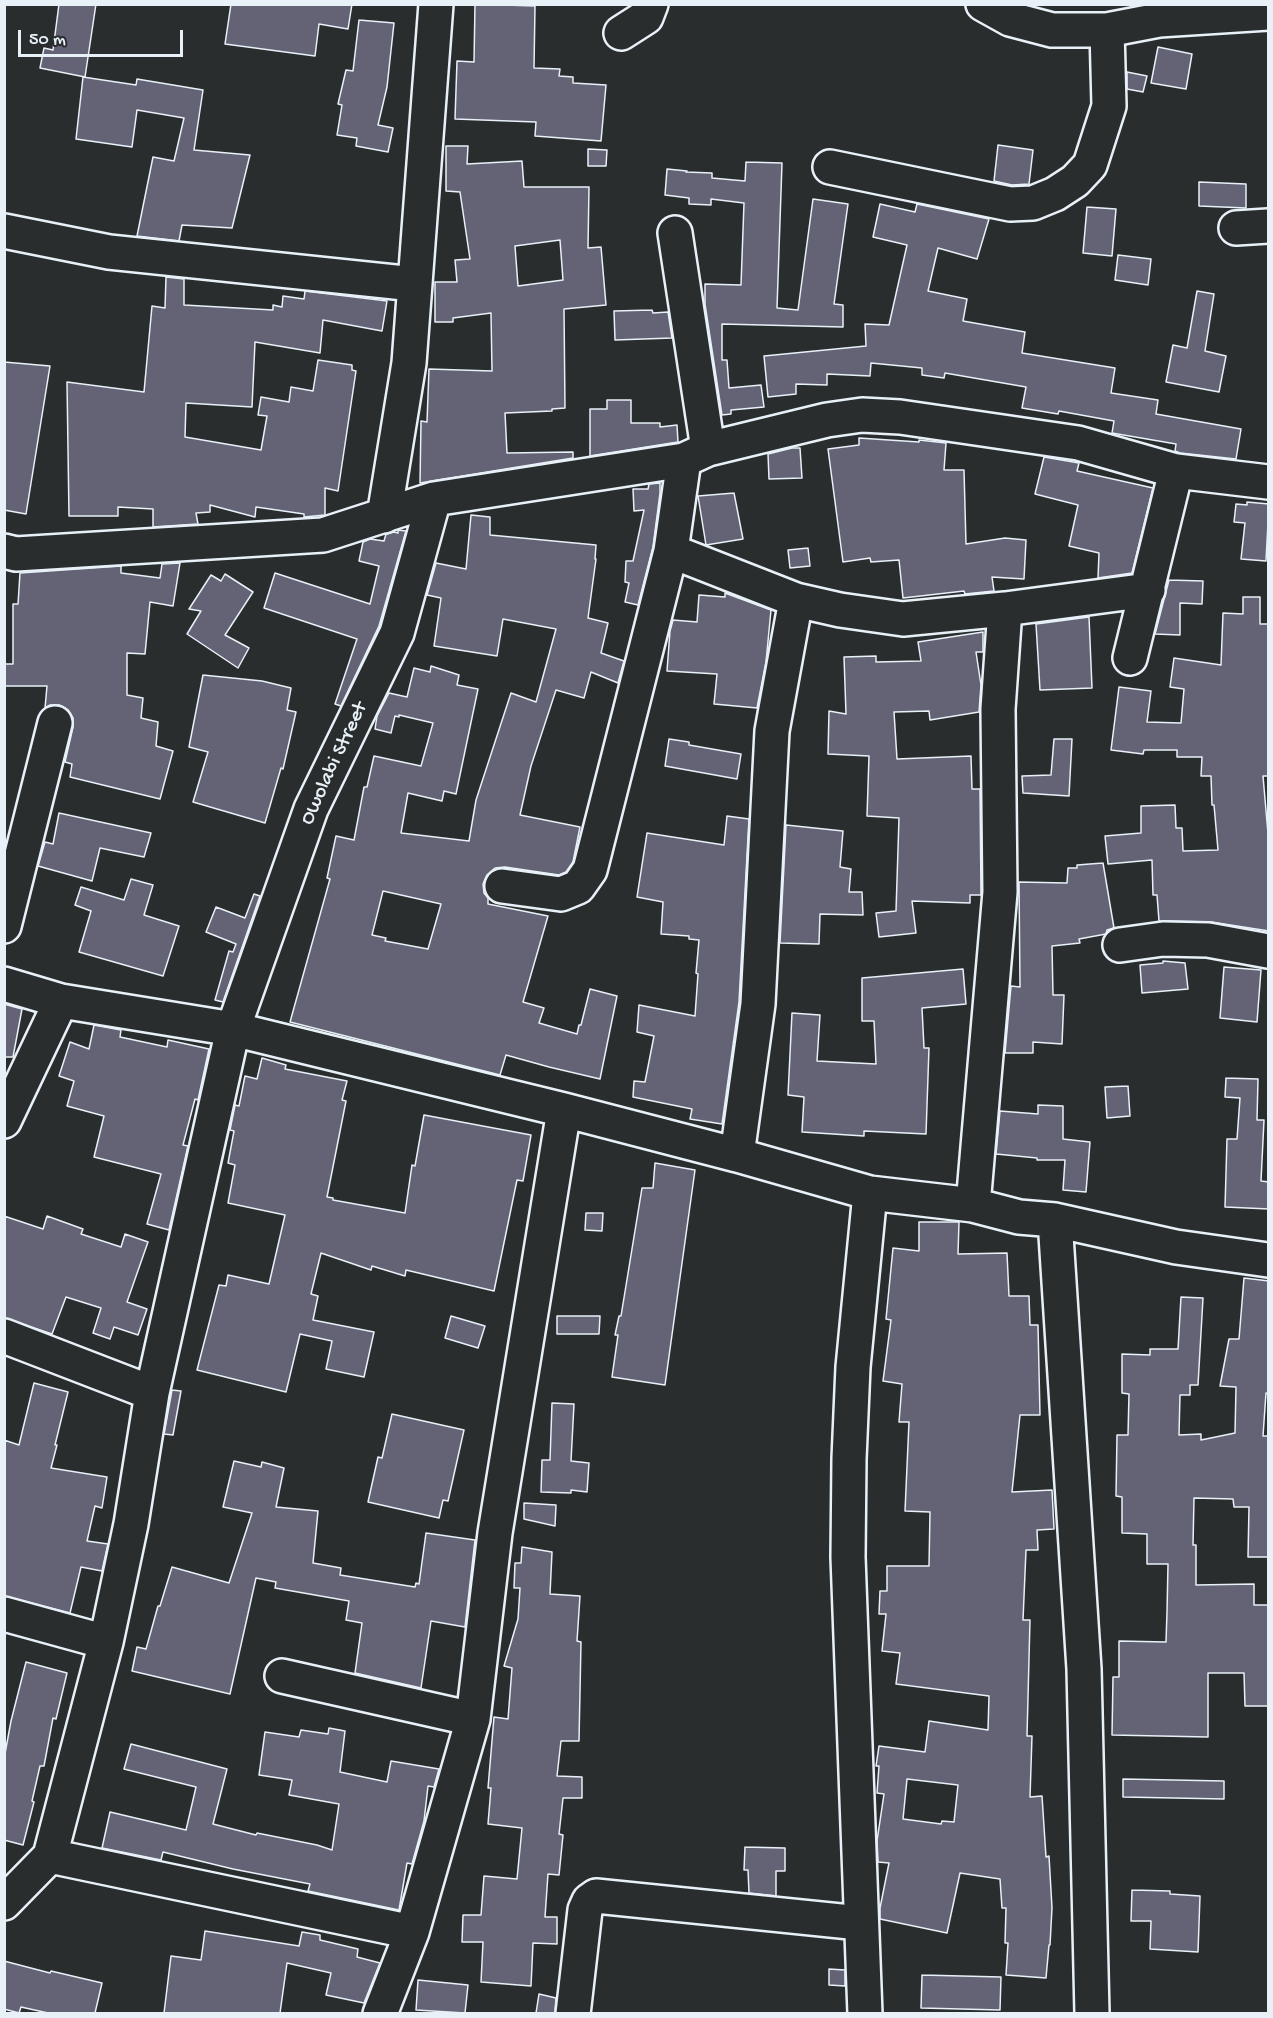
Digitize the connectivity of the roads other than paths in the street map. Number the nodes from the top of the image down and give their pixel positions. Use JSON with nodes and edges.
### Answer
{"nodes":[{"id":1,"x":435,"y":4,"type":"edge"},
{"id":2,"x":651,"y":4,"type":"edge"},
{"id":3,"x":983,"y":4,"type":"edge"},
{"id":4,"x":1269,"y":14,"type":"edge"},
{"id":5,"x":1107,"y":30,"type":"junction"},
{"id":6,"x":621,"y":33,"type":"dead end"},
{"id":7,"x":830,"y":167,"type":"dead end"},
{"id":8,"x":1269,"y":226,"type":"edge"},
{"id":9,"x":1236,"y":228,"type":"dead end"},
{"id":10,"x":4,"y":231,"type":"edge"},
{"id":11,"x":675,"y":233,"type":"dead end"},
{"id":12,"x":414,"y":284,"type":"junction"},
{"id":13,"x":696,"y":454,"type":"junction"},
{"id":14,"x":1176,"y":471,"type":"junction"},
{"id":15,"x":1269,"y":482,"type":"edge"},
{"id":16,"x":434,"y":499,"type":"junction"},
{"id":17,"x":384,"y":516,"type":"junction"},
{"id":18,"x":4,"y":551,"type":"edge"},
{"id":19,"x":671,"y":551,"type":"junction"},
{"id":20,"x":1148,"y":590,"type":"junction"},
{"id":21,"x":796,"y":600,"type":"junction"},
{"id":22,"x":1005,"y":609,"type":"junction"},
{"id":23,"x":1130,"y":658,"type":"dead end"},
{"id":24,"x":55,"y":723,"type":"dead end"},
{"id":25,"x":502,"y":886,"type":"dead end"},
{"id":26,"x":4,"y":926,"type":"edge"},
{"id":27,"x":1120,"y":945,"type":"dead end"},
{"id":28,"x":1269,"y":951,"type":"edge"},
{"id":29,"x":4,"y":984,"type":"edge"},
{"id":30,"x":61,"y":1001,"type":"junction"},
{"id":31,"x":233,"y":1029,"type":"junction"},
{"id":32,"x":564,"y":1110,"type":"junction"},
{"id":33,"x":4,"y":1121,"type":"edge"},
{"id":34,"x":737,"y":1155,"type":"junction"},
{"id":35,"x":870,"y":1193,"type":"junction"},
{"id":36,"x":973,"y":1205,"type":"junction"},
{"id":37,"x":1055,"y":1220,"type":"junction"},
{"id":38,"x":1269,"y":1260,"type":"edge"},
{"id":39,"x":4,"y":1335,"type":"edge"},
{"id":40,"x":152,"y":1393,"type":"junction"},
{"id":41,"x":4,"y":1614,"type":"edge"},
{"id":42,"x":106,"y":1642,"type":"junction"},
{"id":43,"x":282,"y":1676,"type":"dead end"},
{"id":44,"x":473,"y":1719,"type":"junction"},
{"id":45,"x":50,"y":1856,"type":"junction"},
{"id":46,"x":4,"y":1903,"type":"edge"},
{"id":47,"x":860,"y":1923,"type":"junction"},
{"id":48,"x":412,"y":1932,"type":"junction"},
{"id":49,"x":380,"y":2013,"type":"edge"},
{"id":50,"x":573,"y":2013,"type":"edge"},
{"id":51,"x":865,"y":2013,"type":"edge"},
{"id":52,"x":1092,"y":2013,"type":"edge"}],
"edges":[{"from":1,"to":12,"type":"street"},
{"from":2,"to":6,"type":"street"},
{"from":3,"to":5,"type":"street"},
{"from":4,"to":5,"type":"street"},
{"from":5,"to":7,"type":"street"},
{"from":8,"to":9,"type":"street"},
{"from":10,"to":12,"type":"street"},
{"from":11,"to":13,"type":"street"},
{"from":12,"to":17,"type":"street"},
{"from":13,"to":14,"type":"street"},
{"from":13,"to":16,"type":"street"},
{"from":13,"to":19,"type":"street"},
{"from":14,"to":15,"type":"street"},
{"from":14,"to":20,"type":"street"},
{"from":16,"to":17,"type":"street"},
{"from":16,"to":31,"type":"street","name":"Owolabi Street"},
{"from":17,"to":18,"type":"street"},
{"from":19,"to":21,"type":"street"},
{"from":19,"to":25,"type":"street"},
{"from":20,"to":22,"type":"street"},
{"from":20,"to":23,"type":"street"},
{"from":21,"to":22,"type":"street"},
{"from":21,"to":34,"type":"street"},
{"from":22,"to":36,"type":"street"},
{"from":24,"to":26,"type":"street"},
{"from":27,"to":28,"type":"street"},
{"from":29,"to":30,"type":"street"},
{"from":30,"to":31,"type":"street"},
{"from":30,"to":33,"type":"street"},
{"from":31,"to":32,"type":"street"},
{"from":31,"to":40,"type":"street","name":"Owolabi Street"},
{"from":32,"to":34,"type":"street"},
{"from":32,"to":44,"type":"street"},
{"from":34,"to":35,"type":"street"},
{"from":35,"to":36,"type":"street"},
{"from":35,"to":47,"type":"street"},
{"from":36,"to":37,"type":"street"},
{"from":37,"to":38,"type":"street"},
{"from":37,"to":52,"type":"street"},
{"from":39,"to":40,"type":"street"},
{"from":40,"to":42,"type":"street","name":"Owolabi Street"},
{"from":41,"to":42,"type":"street"},
{"from":42,"to":45,"type":"street","name":"Owolabi Street"},
{"from":43,"to":44,"type":"street"},
{"from":44,"to":48,"type":"street"},
{"from":45,"to":46,"type":"street"},
{"from":45,"to":48,"type":"street"},
{"from":47,"to":50,"type":"street"},
{"from":47,"to":51,"type":"street"},
{"from":48,"to":49,"type":"street"}]}
